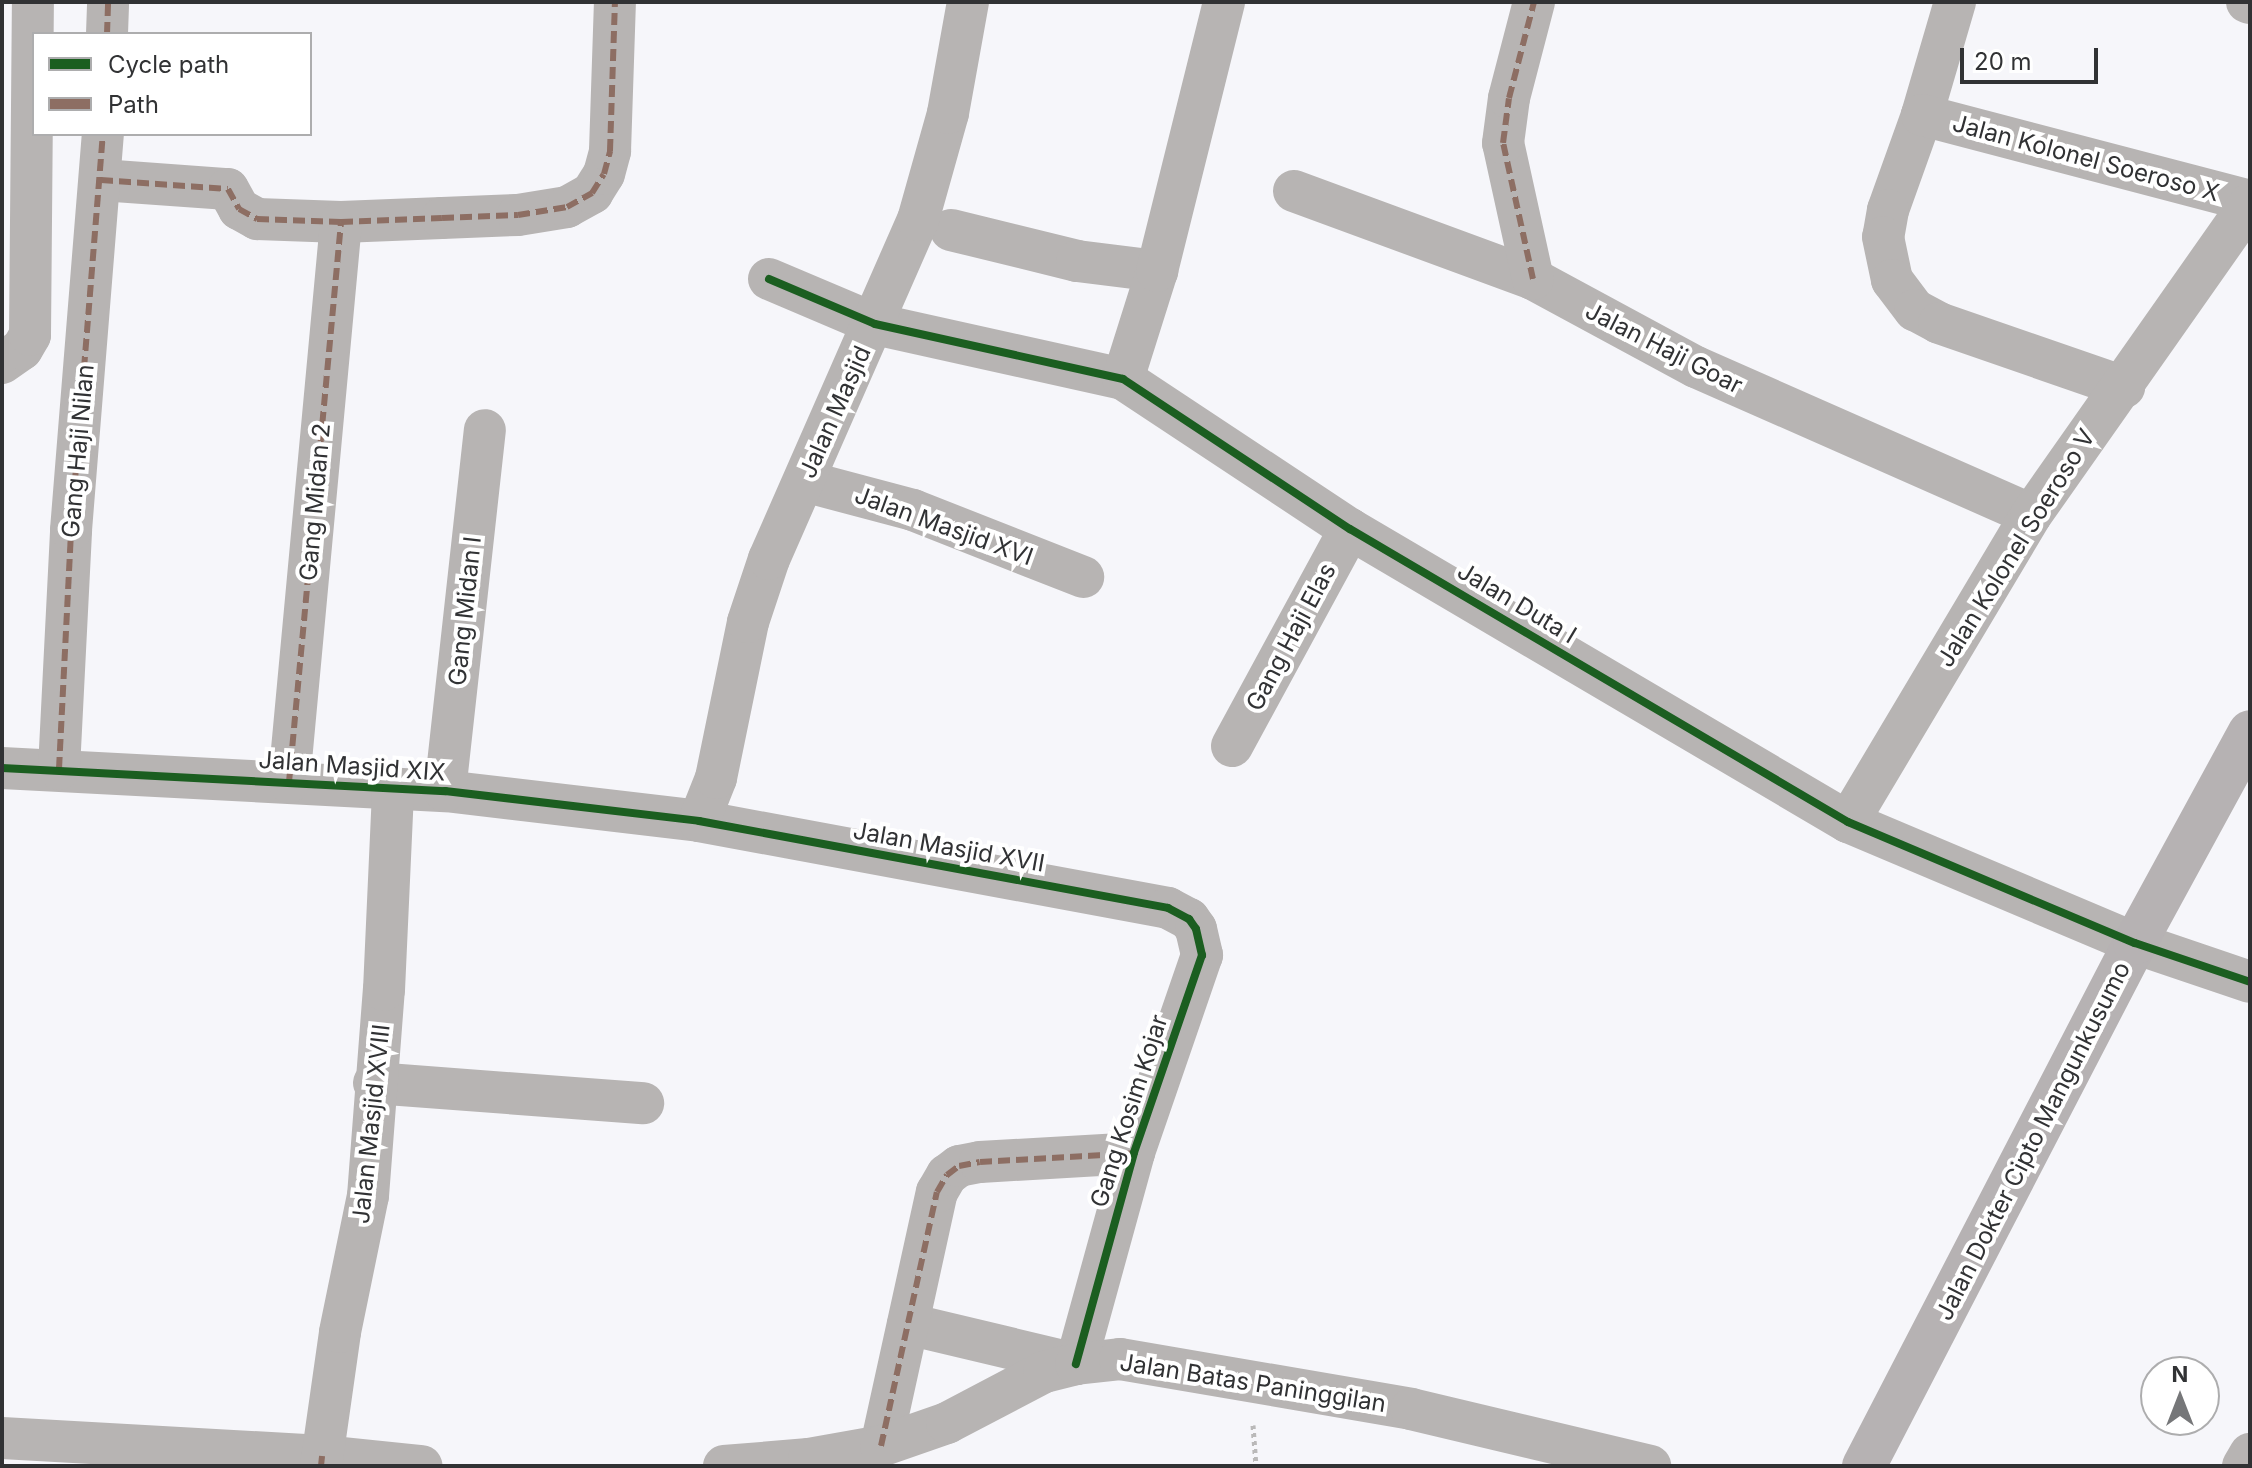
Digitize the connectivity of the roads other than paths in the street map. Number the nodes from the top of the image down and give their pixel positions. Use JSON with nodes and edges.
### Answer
{"nodes":[{"id":1,"x":33,"y":2,"type":"edge"},
{"id":2,"x":108,"y":2,"type":"edge"},
{"id":3,"x":615,"y":2,"type":"edge"},
{"id":4,"x":968,"y":2,"type":"edge"},
{"id":5,"x":1224,"y":2,"type":"edge"},
{"id":6,"x":1534,"y":2,"type":"edge"},
{"id":7,"x":1955,"y":2,"type":"edge"},
{"id":8,"x":33,"y":32,"type":"edge"},
{"id":9,"x":107,"y":32,"type":"edge"},
{"id":10,"x":32,"y":113,"type":"edge"},
{"id":11,"x":1922,"y":115,"type":"junction"},
{"id":12,"x":103,"y":136,"type":"edge"},
{"id":13,"x":101,"y":180,"type":"junction"},
{"id":14,"x":1294,"y":191,"type":"dead end"},
{"id":15,"x":2250,"y":202,"type":"edge"},
{"id":16,"x":341,"y":222,"type":"junction"},
{"id":17,"x":951,"y":230,"type":"dead end"},
{"id":18,"x":1157,"y":271,"type":"junction"},
{"id":19,"x":769,"y":279,"type":"dead end"},
{"id":20,"x":1533,"y":279,"type":"junction"},
{"id":21,"x":875,"y":324,"type":"junction"},
{"id":22,"x":2,"y":363,"type":"edge"},
{"id":23,"x":1123,"y":379,"type":"junction"},
{"id":24,"x":2124,"y":387,"type":"junction"},
{"id":25,"x":485,"y":430,"type":"dead end"},
{"id":26,"x":804,"y":481,"type":"junction"},
{"id":27,"x":2031,"y":515,"type":"junction"},
{"id":28,"x":1350,"y":529,"type":"junction"},
{"id":29,"x":1083,"y":577,"type":"dead end"},
{"id":30,"x":2250,"y":732,"type":"edge"},
{"id":31,"x":1232,"y":746,"type":"dead end"},
{"id":32,"x":2,"y":768,"type":"edge"},
{"id":33,"x":59,"y":769,"type":"junction"},
{"id":34,"x":289,"y":782,"type":"junction"},
{"id":35,"x":393,"y":789,"type":"junction"},
{"id":36,"x":445,"y":791,"type":"junction"},
{"id":37,"x":699,"y":821,"type":"junction"},
{"id":38,"x":1848,"y":822,"type":"junction"},
{"id":39,"x":1189,"y":919,"type":"joint"},
{"id":40,"x":2135,"y":943,"type":"junction"},
{"id":41,"x":2250,"y":982,"type":"edge"},
{"id":42,"x":374,"y":1083,"type":"junction"},
{"id":43,"x":643,"y":1103,"type":"dead end"},
{"id":44,"x":1134,"y":1153,"type":"junction"},
{"id":45,"x":908,"y":1324,"type":"junction"},
{"id":46,"x":1076,"y":1364,"type":"junction"},
{"id":47,"x":2,"y":1438,"type":"edge"},
{"id":48,"x":881,"y":1446,"type":"junction"},
{"id":49,"x":2250,"y":1454,"type":"edge"},
{"id":50,"x":321,"y":1461,"type":"edge"},
{"id":51,"x":421,"y":1466,"type":"edge"},
{"id":52,"x":724,"y":1466,"type":"edge"},
{"id":53,"x":1650,"y":1466,"type":"edge"},
{"id":54,"x":1864,"y":1466,"type":"edge"},
{"id":55,"x":2243,"y":1466,"type":"edge"}],
"edges":[{"from":1,"to":8,"type":"street"},
{"from":2,"to":9,"type":"street"},
{"from":3,"to":16,"type":"street"},
{"from":4,"to":21,"type":"street","name":"Jalan Masjid"},
{"from":5,"to":18,"type":"street"},
{"from":6,"to":20,"type":"street"},
{"from":7,"to":11,"type":"street"},
{"from":10,"to":22,"type":"street"},
{"from":11,"to":15,"type":"street","name":"Jalan Kolonel Soeroso X"},
{"from":11,"to":24,"type":"street"},
{"from":12,"to":13,"type":"street","name":"Gang Haji Nilan"},
{"from":13,"to":16,"type":"street"},
{"from":13,"to":33,"type":"street","name":"Gang Haji Nilan"},
{"from":14,"to":20,"type":"street","name":"Jalan Haji Goar"},
{"from":15,"to":24,"type":"street","name":"Jalan Kolonel Soeroso V"},
{"from":16,"to":34,"type":"street","name":"Gang Midan 2"},
{"from":17,"to":18,"type":"street"},
{"from":18,"to":23,"type":"street"},
{"from":19,"to":21,"type":"street","name":"Jalan Duta I"},
{"from":20,"to":27,"type":"street","name":"Jalan Haji Goar"},
{"from":21,"to":23,"type":"street","name":"Jalan Duta I"},
{"from":21,"to":26,"type":"street","name":"Jalan Masjid"},
{"from":23,"to":28,"type":"street","name":"Jalan Duta I"},
{"from":24,"to":27,"type":"street","name":"Jalan Kolonel Soeroso V"},
{"from":25,"to":36,"type":"street","name":"Gang Midan I"},
{"from":26,"to":29,"type":"street","name":"Jalan Masjid XVI"},
{"from":26,"to":37,"type":"street","name":"Jalan Masjid"},
{"from":27,"to":38,"type":"street","name":"Jalan Kolonel Soeroso V"},
{"from":28,"to":31,"type":"street","name":"Gang Haji Elas"},
{"from":28,"to":38,"type":"street","name":"Jalan Duta I"},
{"from":30,"to":40,"type":"main road","name":"Jalan Dokter Cipto Mangunkusumo"},
{"from":32,"to":33,"type":"street","name":"Jalan Masjid XIX"},
{"from":33,"to":34,"type":"street","name":"Jalan Masjid XIX"},
{"from":34,"to":35,"type":"street","name":"Jalan Masjid XIX"},
{"from":35,"to":36,"type":"street","name":"Jalan Masjid XIX"},
{"from":35,"to":42,"type":"street","name":"Jalan Masjid XVIII"},
{"from":36,"to":37,"type":"street","name":"Jalan Masjid XIX"},
{"from":37,"to":39,"type":"street","name":"Jalan Masjid XVII"},
{"from":38,"to":40,"type":"street","name":"Jalan Duta I"},
{"from":39,"to":44,"type":"street","name":"Gang Kosim Kojar"},
{"from":40,"to":41,"type":"street","name":"Jalan Duta I"},
{"from":40,"to":54,"type":"main road","name":"Jalan Dokter Cipto Mangunkusumo"},
{"from":42,"to":43,"type":"street"},
{"from":42,"to":50,"type":"street","name":"Jalan Masjid XVIII"},
{"from":44,"to":45,"type":"street"},
{"from":44,"to":46,"type":"street","name":"Gang Kosim Kojar"},
{"from":45,"to":46,"type":"street"},
{"from":45,"to":48,"type":"street"},
{"from":46,"to":48,"type":"street","name":"Jalan Batas Paninggilan"},
{"from":46,"to":53,"type":"street","name":"Jalan Batas Paninggilan"},
{"from":47,"to":50,"type":"street"},
{"from":48,"to":52,"type":"street","name":"Jalan Batas Paninggilan"},
{"from":49,"to":55,"type":"street"},
{"from":50,"to":51,"type":"street"}]}
